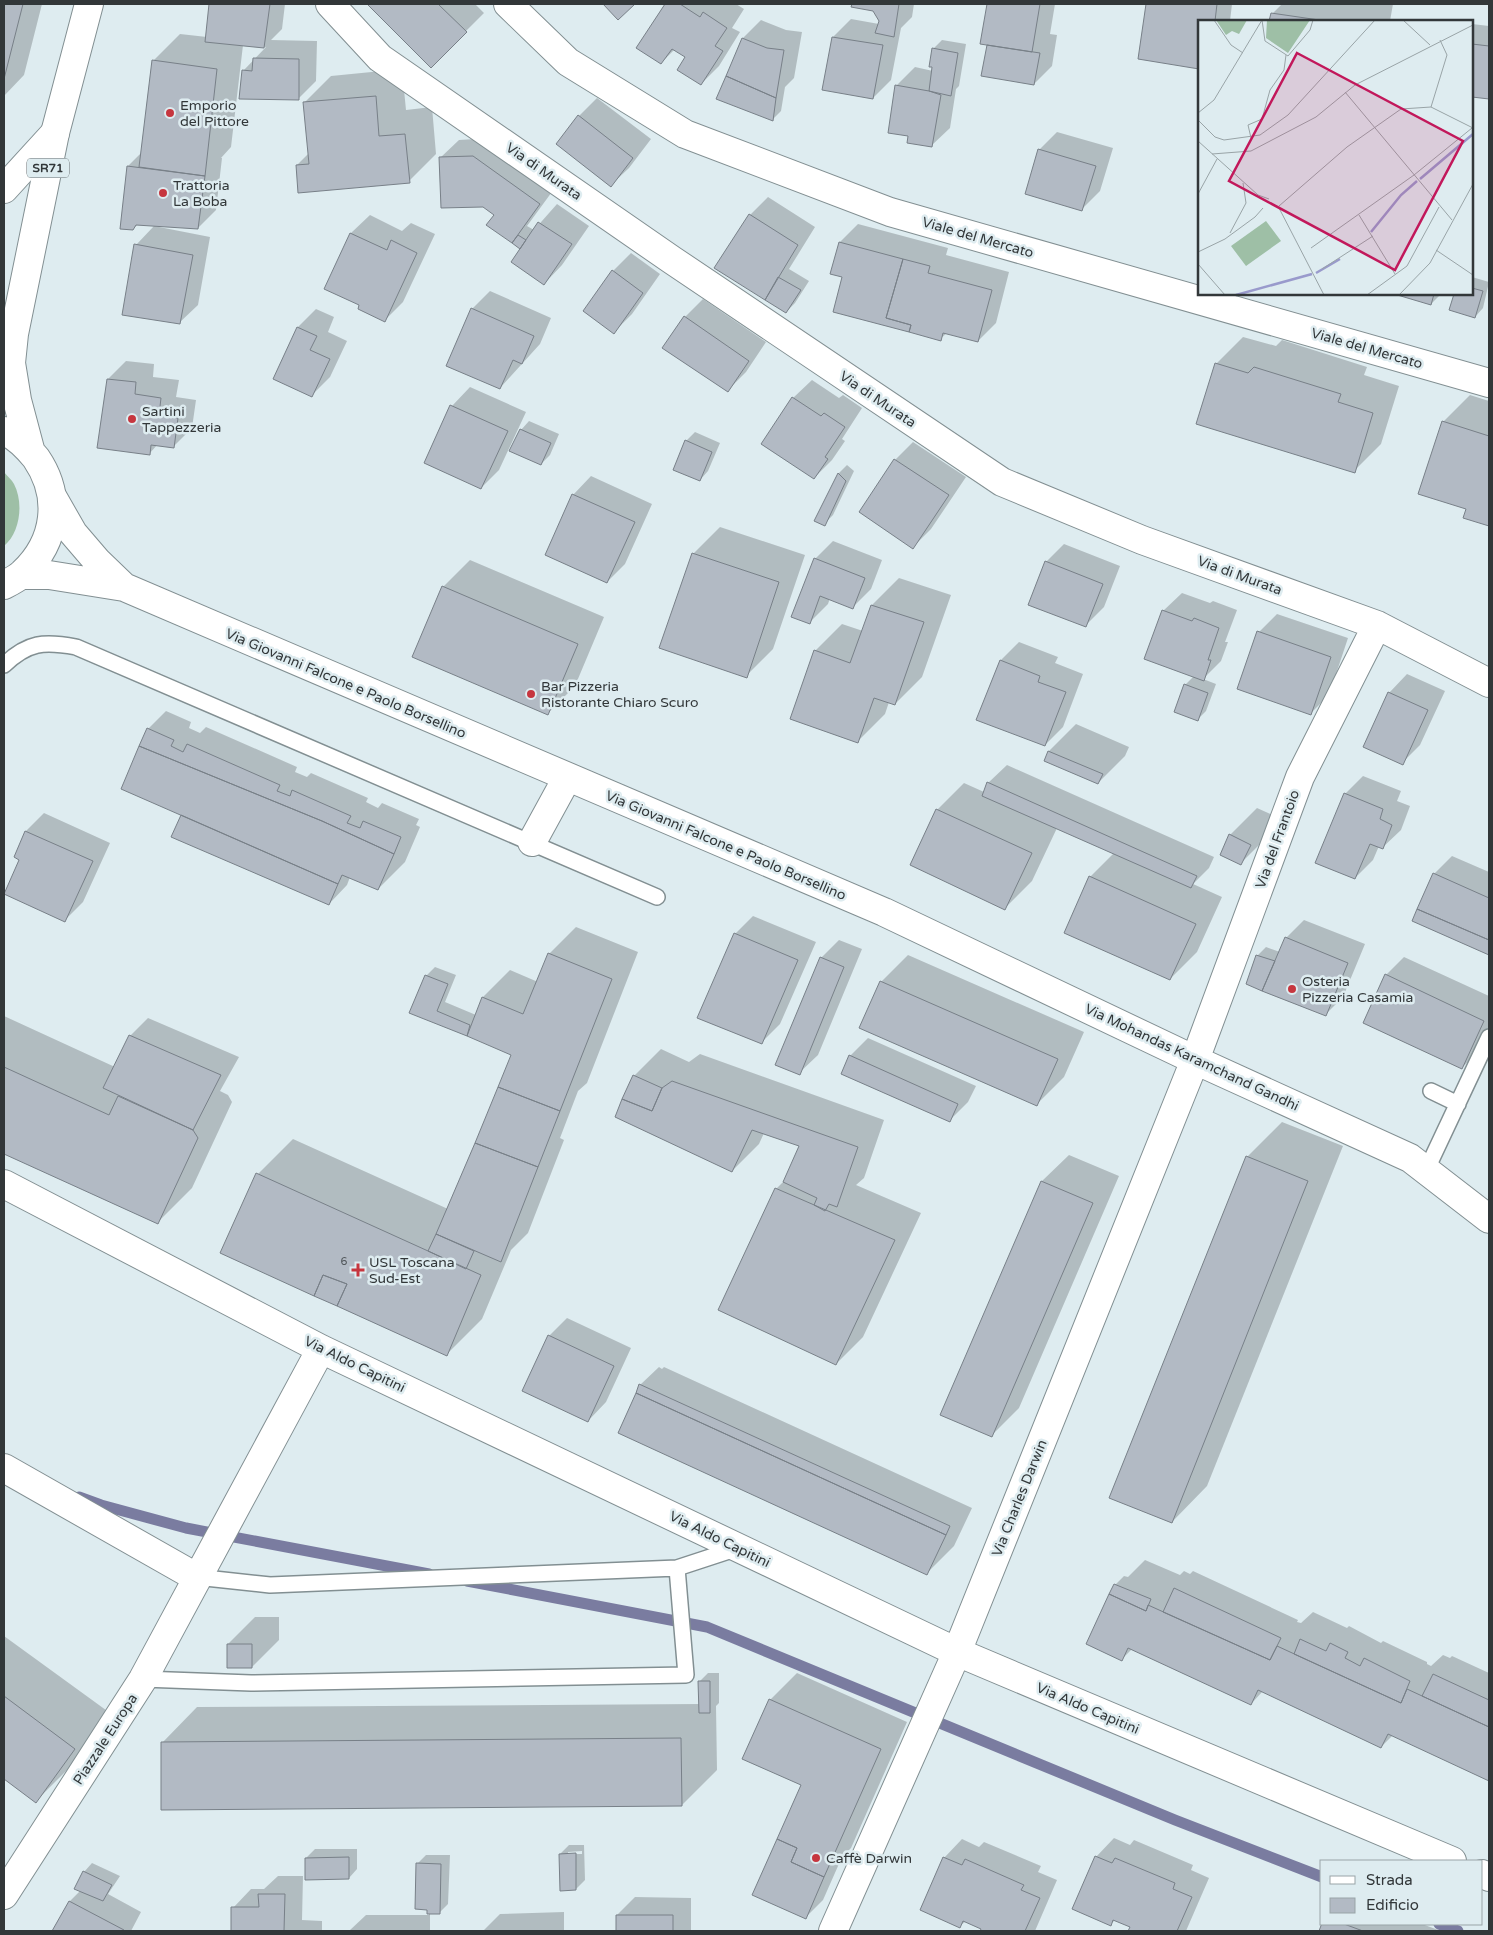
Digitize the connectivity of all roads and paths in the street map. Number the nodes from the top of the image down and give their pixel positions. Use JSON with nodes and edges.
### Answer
{"nodes":[{"id":1,"x":89,"y":4,"type":"edge"},
{"id":2,"x":330,"y":4,"type":"edge"},
{"id":3,"x":508,"y":4,"type":"edge"},
{"id":4,"x":55,"y":133,"type":"junction"},
{"id":5,"x":4,"y":189,"type":"edge"},
{"id":6,"x":9,"y":343,"type":"edge"},
{"id":7,"x":1489,"y":383,"type":"edge"},
{"id":8,"x":4,"y":431,"type":"edge"},
{"id":9,"x":30,"y":449,"type":"junction"},
{"id":10,"x":53,"y":498,"type":"junction"},
{"id":11,"x":13,"y":580,"type":"edge"},
{"id":12,"x":124,"y":587,"type":"junction"},
{"id":13,"x":1377,"y":625,"type":"junction"},
{"id":14,"x":4,"y":665,"type":"edge"},
{"id":15,"x":1489,"y":683,"type":"edge"},
{"id":16,"x":567,"y":778,"type":"junction"},
{"id":17,"x":532,"y":842,"type":"junction"},
{"id":18,"x":657,"y":897,"type":"dead end"},
{"id":19,"x":884,"y":912,"type":"joint"},
{"id":20,"x":1489,"y":1037,"type":"edge"},
{"id":21,"x":1195,"y":1060,"type":"junction"},
{"id":22,"x":1431,"y":1091,"type":"dead end"},
{"id":23,"x":1458,"y":1104,"type":"junction"},
{"id":24,"x":1426,"y":1171,"type":"junction"},
{"id":25,"x":4,"y":1184,"type":"edge"},
{"id":26,"x":1489,"y":1218,"type":"edge"},
{"id":27,"x":321,"y":1348,"type":"junction"},
{"id":28,"x":4,"y":1468,"type":"edge"},
{"id":29,"x":740,"y":1548,"type":"junction"},
{"id":30,"x":677,"y":1568,"type":"junction"},
{"id":31,"x":196,"y":1577,"type":"junction"},
{"id":32,"x":957,"y":1652,"type":"junction"},
{"id":33,"x":143,"y":1679,"type":"junction"},
{"id":34,"x":1450,"y":1860,"type":"edge"},
{"id":35,"x":4,"y":1895,"type":"edge"},
{"id":36,"x":833,"y":1931,"type":"edge"}],
"edges":[{"from":1,"to":4,"type":"street","number":"SR71"},
{"from":2,"to":13,"type":"street","name":"Via di Murata"},
{"from":3,"to":7,"type":"street","name":"Viale del Mercato"},
{"from":4,"to":5,"type":"street"},
{"from":4,"to":6,"type":"street","number":"SR71"},
{"from":6,"to":9,"type":"street","number":"SR71"},
{"from":8,"to":9,"type":"street","number":"SR71"},
{"from":9,"to":10,"type":"street","number":"SR71"},
{"from":10,"to":11,"type":"street","number":"SR71"},
{"from":10,"to":12,"type":"street","name":"Via Giovanni Falcone e Paolo Borsellino"},
{"from":11,"to":12,"type":"street","name":"Via Giovanni Falcone e Paolo Borsellino"},
{"from":12,"to":16,"type":"street","name":"Via Giovanni Falcone e Paolo Borsellino"},
{"from":13,"to":15,"type":"street","name":"Via di Murata"},
{"from":13,"to":21,"type":"street","name":"Via del Frantoio"},
{"from":14,"to":17,"type":"lane"},
{"from":16,"to":17,"type":"street"},
{"from":16,"to":19,"type":"street","name":"Via Giovanni Falcone e Paolo Borsellino"},
{"from":17,"to":18,"type":"lane"},
{"from":19,"to":21,"type":"street","name":"Via Mohandas Karamchand Gandhi"},
{"from":20,"to":23,"type":"lane"},
{"from":21,"to":24,"type":"street","name":"Via Mohandas Karamchand Gandhi"},
{"from":21,"to":32,"type":"street","name":"Via Charles Darwin"},
{"from":22,"to":23,"type":"lane"},
{"from":23,"to":24,"type":"lane"},
{"from":24,"to":26,"type":"street","name":"Via Mohandas Karamchand Gandhi"},
{"from":25,"to":27,"type":"street","name":"Via Aldo Capitini"},
{"from":27,"to":29,"type":"street","name":"Via Aldo Capitini"},
{"from":27,"to":31,"type":"street","name":"Piazzale Europa"},
{"from":28,"to":31,"type":"street"},
{"from":29,"to":30,"type":"lane"},
{"from":29,"to":32,"type":"street","name":"Via Aldo Capitini"},
{"from":30,"to":31,"type":"lane"},
{"from":30,"to":33,"type":"lane"},
{"from":31,"to":33,"type":"street","name":"Piazzale Europa"},
{"from":32,"to":34,"type":"street","name":"Via Aldo Capitini"},
{"from":32,"to":36,"type":"street","name":"Via Charles Darwin"},
{"from":33,"to":35,"type":"street","name":"Piazzale Europa"}]}
